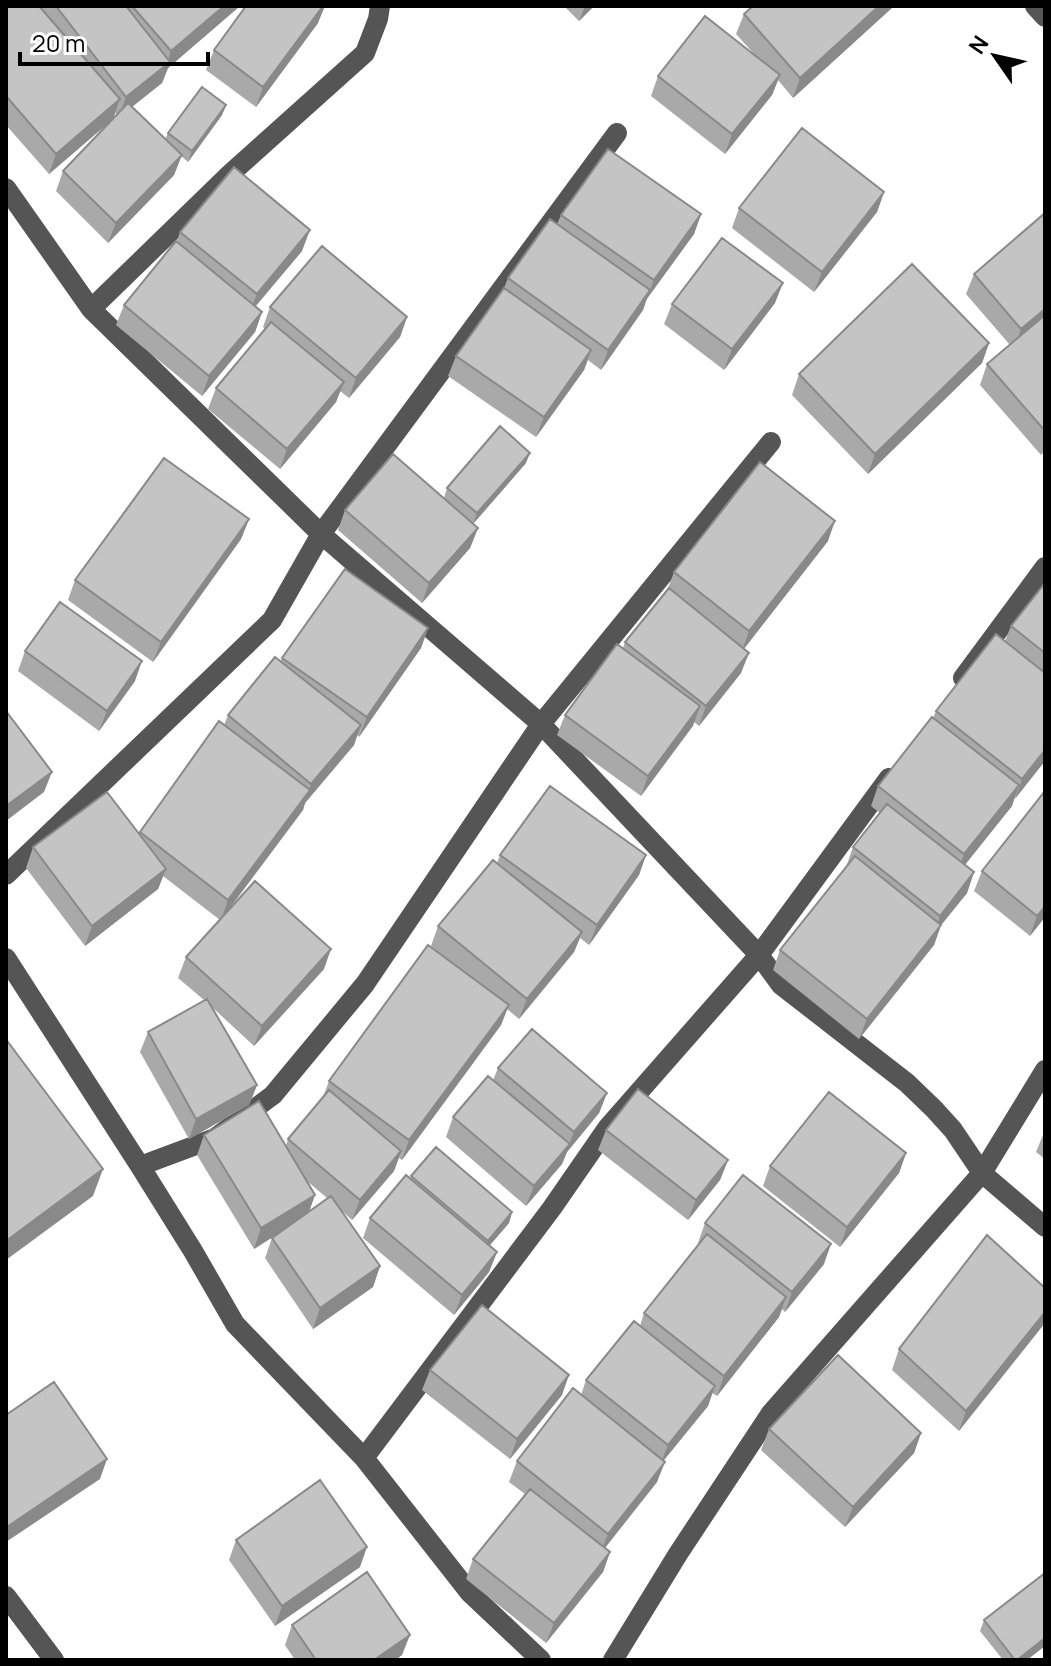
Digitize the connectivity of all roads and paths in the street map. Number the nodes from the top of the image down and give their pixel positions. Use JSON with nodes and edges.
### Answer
{"nodes":[{"id":1,"x":380,"y":6,"type":"edge"},
{"id":2,"x":1035,"y":6,"type":"edge"},
{"id":3,"x":1045,"y":17,"type":"edge"},
{"id":4,"x":617,"y":133,"type":"dead end"},
{"id":5,"x":6,"y":188,"type":"edge"},
{"id":6,"x":91,"y":309,"type":"junction"},
{"id":7,"x":771,"y":442,"type":"dead end"},
{"id":8,"x":321,"y":534,"type":"junction"},
{"id":9,"x":1045,"y":567,"type":"edge"},
{"id":10,"x":953,"y":692,"type":"edge"},
{"id":11,"x":541,"y":724,"type":"junction"},
{"id":12,"x":897,"y":767,"type":"edge"},
{"id":13,"x":6,"y":875,"type":"edge"},
{"id":14,"x":759,"y":955,"type":"junction"},
{"id":15,"x":6,"y":958,"type":"edge"},
{"id":16,"x":1045,"y":1070,"type":"edge"},
{"id":17,"x":140,"y":1166,"type":"junction"},
{"id":18,"x":982,"y":1173,"type":"junction"},
{"id":19,"x":1045,"y":1227,"type":"edge"},
{"id":20,"x":364,"y":1458,"type":"junction"},
{"id":21,"x":6,"y":1596,"type":"edge"},
{"id":22,"x":54,"y":1660,"type":"edge"},
{"id":23,"x":541,"y":1660,"type":"edge"},
{"id":24,"x":613,"y":1660,"type":"edge"}],
"edges":[{"from":1,"to":6,"type":"street"},
{"from":2,"to":3,"type":"street"},
{"from":4,"to":8,"type":"street"},
{"from":5,"to":6,"type":"street"},
{"from":6,"to":8,"type":"street"},
{"from":7,"to":11,"type":"street"},
{"from":8,"to":11,"type":"street"},
{"from":8,"to":13,"type":"street"},
{"from":9,"to":10,"type":"street"},
{"from":11,"to":14,"type":"street"},
{"from":11,"to":17,"type":"street"},
{"from":12,"to":14,"type":"street"},
{"from":14,"to":18,"type":"street"},
{"from":14,"to":20,"type":"street"},
{"from":15,"to":17,"type":"street"},
{"from":16,"to":18,"type":"street"},
{"from":17,"to":20,"type":"street"},
{"from":18,"to":19,"type":"street"},
{"from":18,"to":24,"type":"street"},
{"from":20,"to":23,"type":"street"},
{"from":21,"to":22,"type":"street"}]}
